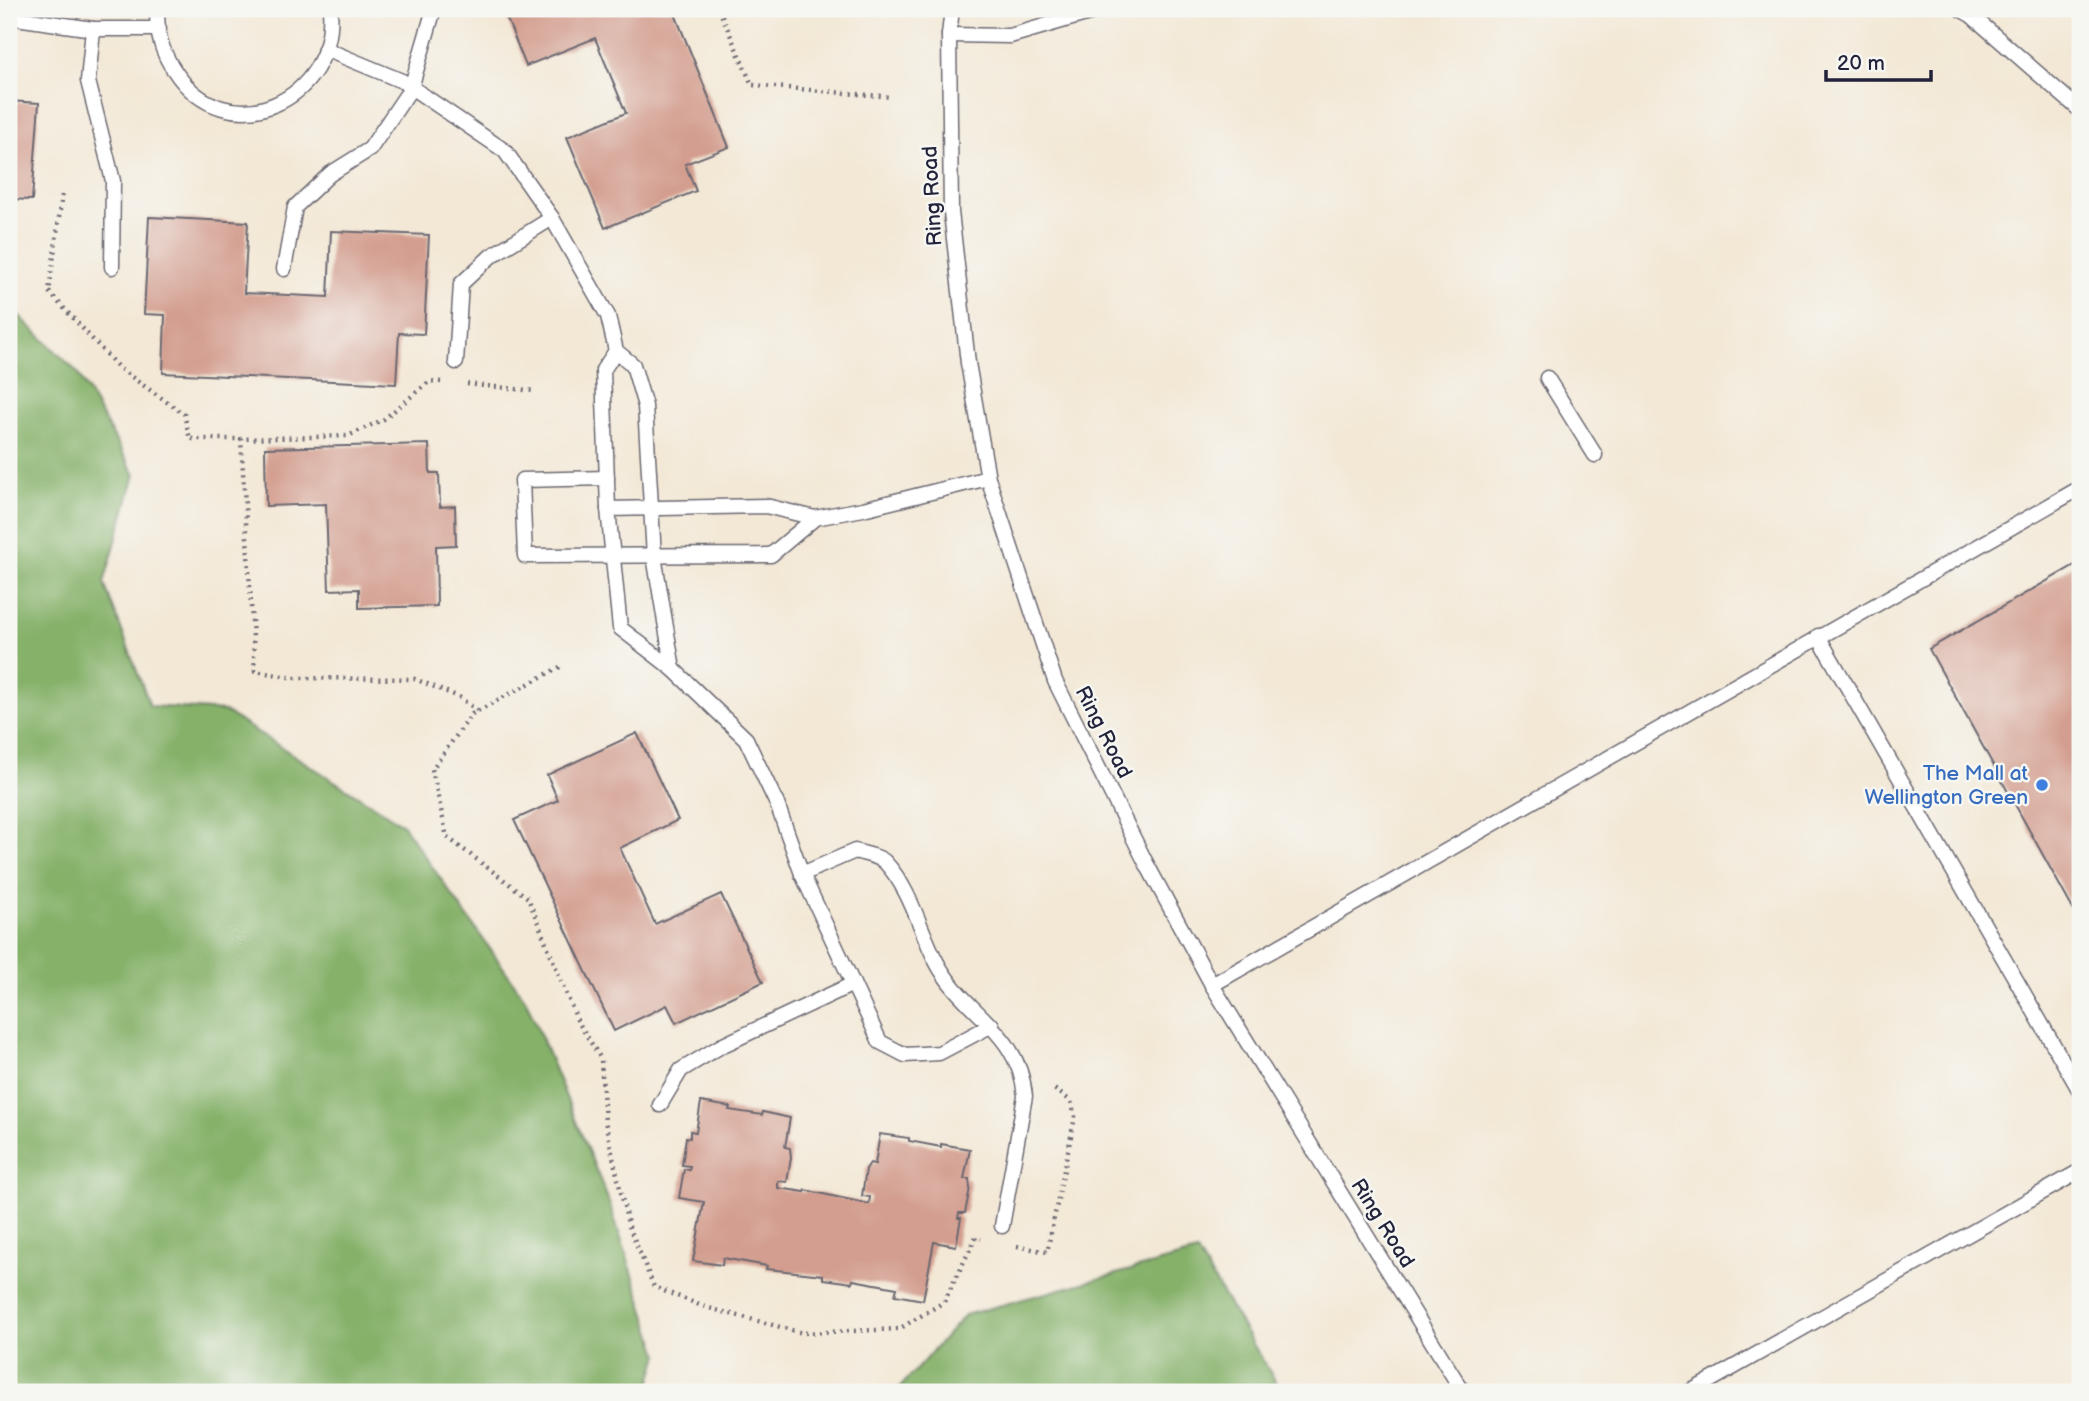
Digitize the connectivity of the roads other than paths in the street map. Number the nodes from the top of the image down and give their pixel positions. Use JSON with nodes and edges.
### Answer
{"nodes":[{"id":1,"x":158,"y":9,"type":"edge"},
{"id":2,"x":330,"y":9,"type":"edge"},
{"id":3,"x":434,"y":9,"type":"edge"},
{"id":4,"x":952,"y":9,"type":"edge"},
{"id":5,"x":1103,"y":9,"type":"edge"},
{"id":6,"x":1960,"y":9,"type":"edge"},
{"id":7,"x":9,"y":17,"type":"edge"},
{"id":8,"x":93,"y":29,"type":"junction"},
{"id":9,"x":159,"y":29,"type":"junction"},
{"id":10,"x":949,"y":35,"type":"junction"},
{"id":11,"x":325,"y":49,"type":"junction"},
{"id":12,"x":411,"y":88,"type":"junction"},
{"id":13,"x":2080,"y":110,"type":"edge"},
{"id":14,"x":552,"y":218,"type":"junction"},
{"id":15,"x":112,"y":267,"type":"dead end"},
{"id":16,"x":284,"y":269,"type":"dead end"},
{"id":17,"x":616,"y":352,"type":"junction"},
{"id":18,"x":456,"y":362,"type":"dead end"},
{"id":19,"x":1547,"y":378,"type":"dead end"},
{"id":20,"x":1595,"y":455,"type":"dead end"},
{"id":21,"x":607,"y":478,"type":"junction"},
{"id":22,"x":988,"y":478,"type":"junction"},
{"id":23,"x":2080,"y":488,"type":"edge"},
{"id":24,"x":650,"y":508,"type":"junction"},
{"id":25,"x":608,"y":509,"type":"junction"},
{"id":26,"x":815,"y":518,"type":"junction"},
{"id":27,"x":654,"y":556,"type":"junction"},
{"id":28,"x":613,"y":557,"type":"junction"},
{"id":29,"x":1818,"y":636,"type":"junction"},
{"id":30,"x":673,"y":669,"type":"junction"},
{"id":31,"x":802,"y":874,"type":"junction"},
{"id":32,"x":853,"y":984,"type":"junction"},
{"id":33,"x":1212,"y":985,"type":"junction"},
{"id":34,"x":992,"y":1025,"type":"junction"},
{"id":35,"x":2080,"y":1091,"type":"edge"},
{"id":36,"x":660,"y":1105,"type":"dead end"},
{"id":37,"x":2080,"y":1171,"type":"edge"},
{"id":38,"x":1002,"y":1226,"type":"dead end"},
{"id":39,"x":1463,"y":1392,"type":"edge"},
{"id":40,"x":1690,"y":1392,"type":"edge"}],
"edges":[{"from":1,"to":9,"type":"lane"},
{"from":2,"to":11,"type":"lane"},
{"from":3,"to":12,"type":"lane"},
{"from":4,"to":10,"type":"lane","name":"Ring Road"},
{"from":5,"to":10,"type":"lane"},
{"from":6,"to":13,"type":"lane"},
{"from":7,"to":8,"type":"lane"},
{"from":8,"to":9,"type":"lane"},
{"from":8,"to":15,"type":"lane"},
{"from":9,"to":11,"type":"lane"},
{"from":10,"to":22,"type":"lane","name":"Ring Road"},
{"from":11,"to":12,"type":"lane"},
{"from":12,"to":14,"type":"lane"},
{"from":12,"to":16,"type":"lane"},
{"from":14,"to":17,"type":"lane"},
{"from":14,"to":18,"type":"lane"},
{"from":17,"to":21,"type":"lane"},
{"from":17,"to":24,"type":"lane"},
{"from":19,"to":20,"type":"lane"},
{"from":21,"to":25,"type":"lane"},
{"from":21,"to":28,"type":"lane"},
{"from":22,"to":26,"type":"lane"},
{"from":22,"to":33,"type":"lane","name":"Ring Road"},
{"from":23,"to":29,"type":"lane"},
{"from":24,"to":25,"type":"lane"},
{"from":24,"to":26,"type":"lane"},
{"from":24,"to":27,"type":"lane"},
{"from":25,"to":28,"type":"lane"},
{"from":26,"to":27,"type":"lane"},
{"from":27,"to":28,"type":"lane"},
{"from":27,"to":30,"type":"lane"},
{"from":28,"to":30,"type":"lane"},
{"from":29,"to":33,"type":"lane"},
{"from":29,"to":35,"type":"lane"},
{"from":30,"to":31,"type":"lane"},
{"from":31,"to":32,"type":"lane"},
{"from":31,"to":34,"type":"lane"},
{"from":32,"to":34,"type":"lane"},
{"from":32,"to":36,"type":"lane"},
{"from":33,"to":39,"type":"lane","name":"Ring Road"},
{"from":34,"to":38,"type":"lane"},
{"from":37,"to":40,"type":"lane"}]}
